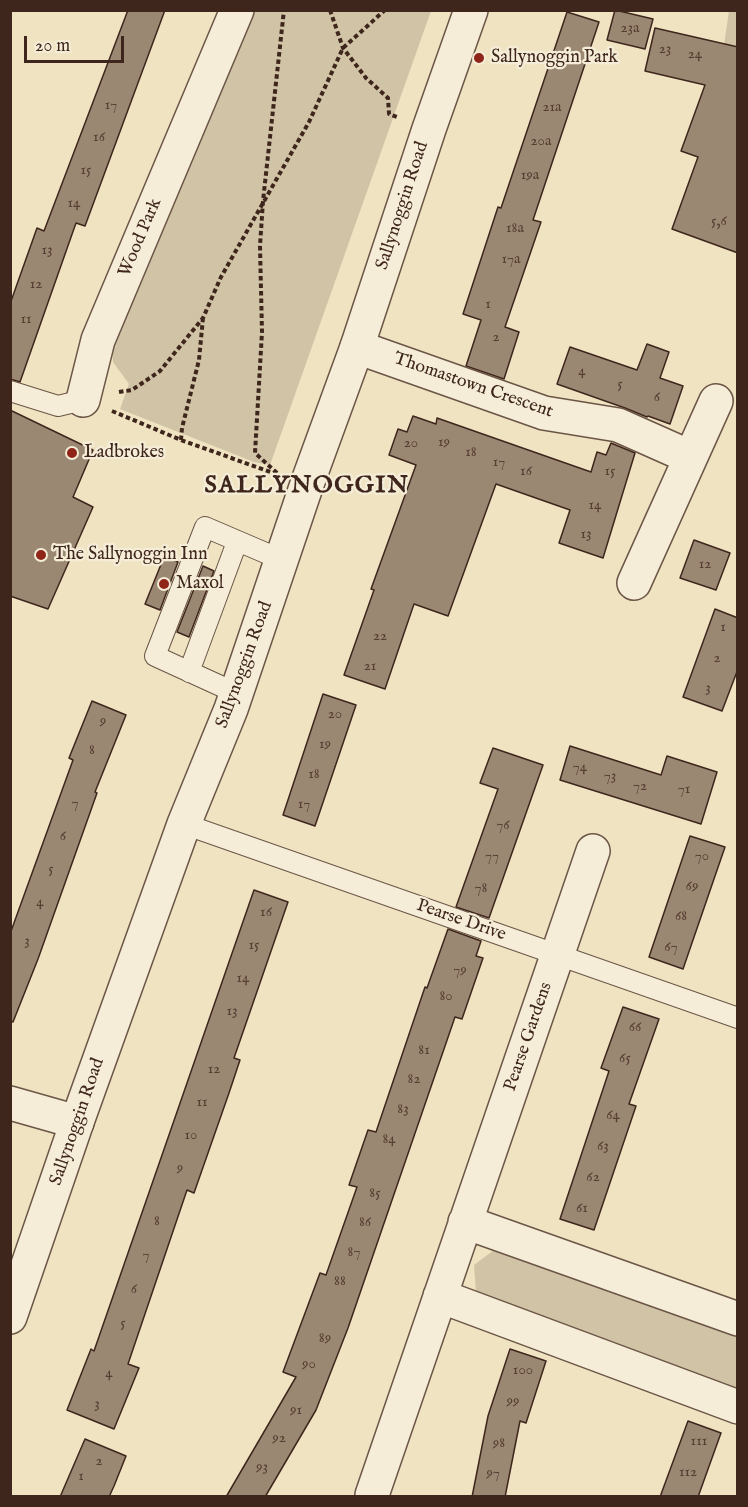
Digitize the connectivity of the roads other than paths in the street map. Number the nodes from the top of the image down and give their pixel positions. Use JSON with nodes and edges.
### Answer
{"nodes":[{"id":1,"x":237,"y":10,"type":"edge"},
{"id":2,"x":471,"y":10,"type":"edge"},
{"id":3,"x":357,"y":347,"type":"junction"},
{"id":4,"x":10,"y":391,"type":"edge"},
{"id":5,"x":83,"y":400,"type":"joint"},
{"id":6,"x":716,"y":400,"type":"dead end"},
{"id":7,"x":690,"y":457,"type":"junction"},
{"id":8,"x":237,"y":542,"type":"junction"},
{"id":9,"x":282,"y":560,"type":"junction"},
{"id":10,"x":634,"y":583,"type":"dead end"},
{"id":11,"x":189,"y":672,"type":"junction"},
{"id":12,"x":236,"y":693,"type":"junction"},
{"id":13,"x":184,"y":824,"type":"junction"},
{"id":14,"x":593,"y":851,"type":"dead end"},
{"id":15,"x":557,"y":954,"type":"junction"},
{"id":16,"x":738,"y":1018,"type":"edge"},
{"id":17,"x":10,"y":1103,"type":"edge"},
{"id":18,"x":77,"y":1122,"type":"junction"},
{"id":19,"x":465,"y":1222,"type":"junction"},
{"id":20,"x":440,"y":1296,"type":"junction"},
{"id":21,"x":10,"y":1317,"type":"edge"},
{"id":22,"x":738,"y":1319,"type":"edge"},
{"id":23,"x":738,"y":1407,"type":"edge"},
{"id":24,"x":372,"y":1495,"type":"edge"}],
"edges":[{"from":1,"to":5,"type":"street","name":"Wood Park"},
{"from":2,"to":3,"type":"street","name":"Sallynoggin Road"},
{"from":3,"to":7,"type":"street","name":"Thomastown Crescent"},
{"from":3,"to":9,"type":"street","name":"Sallynoggin Road"},
{"from":4,"to":5,"type":"lane"},
{"from":6,"to":7,"type":"street"},
{"from":7,"to":10,"type":"street"},
{"from":8,"to":9,"type":"lane"},
{"from":8,"to":11,"type":"lane"},
{"from":8,"to":11,"type":"lane"},
{"from":9,"to":12,"type":"street","name":"Sallynoggin Road"},
{"from":11,"to":12,"type":"lane"},
{"from":12,"to":13,"type":"street","name":"Sallynoggin Road"},
{"from":13,"to":15,"type":"lane","name":"Pearse Drive"},
{"from":13,"to":18,"type":"street","name":"Sallynoggin Road"},
{"from":14,"to":15,"type":"street","name":"Pearse Gardens"},
{"from":15,"to":16,"type":"lane","name":"Pearse Drive"},
{"from":15,"to":19,"type":"street","name":"Pearse Gardens"},
{"from":17,"to":18,"type":"street"},
{"from":18,"to":21,"type":"street","name":"Sallynoggin Road"},
{"from":19,"to":20,"type":"street","name":"Pearse Gardens"},
{"from":19,"to":22,"type":"street"},
{"from":20,"to":23,"type":"street"},
{"from":20,"to":24,"type":"street","name":"Pearse Gardens"}]}
